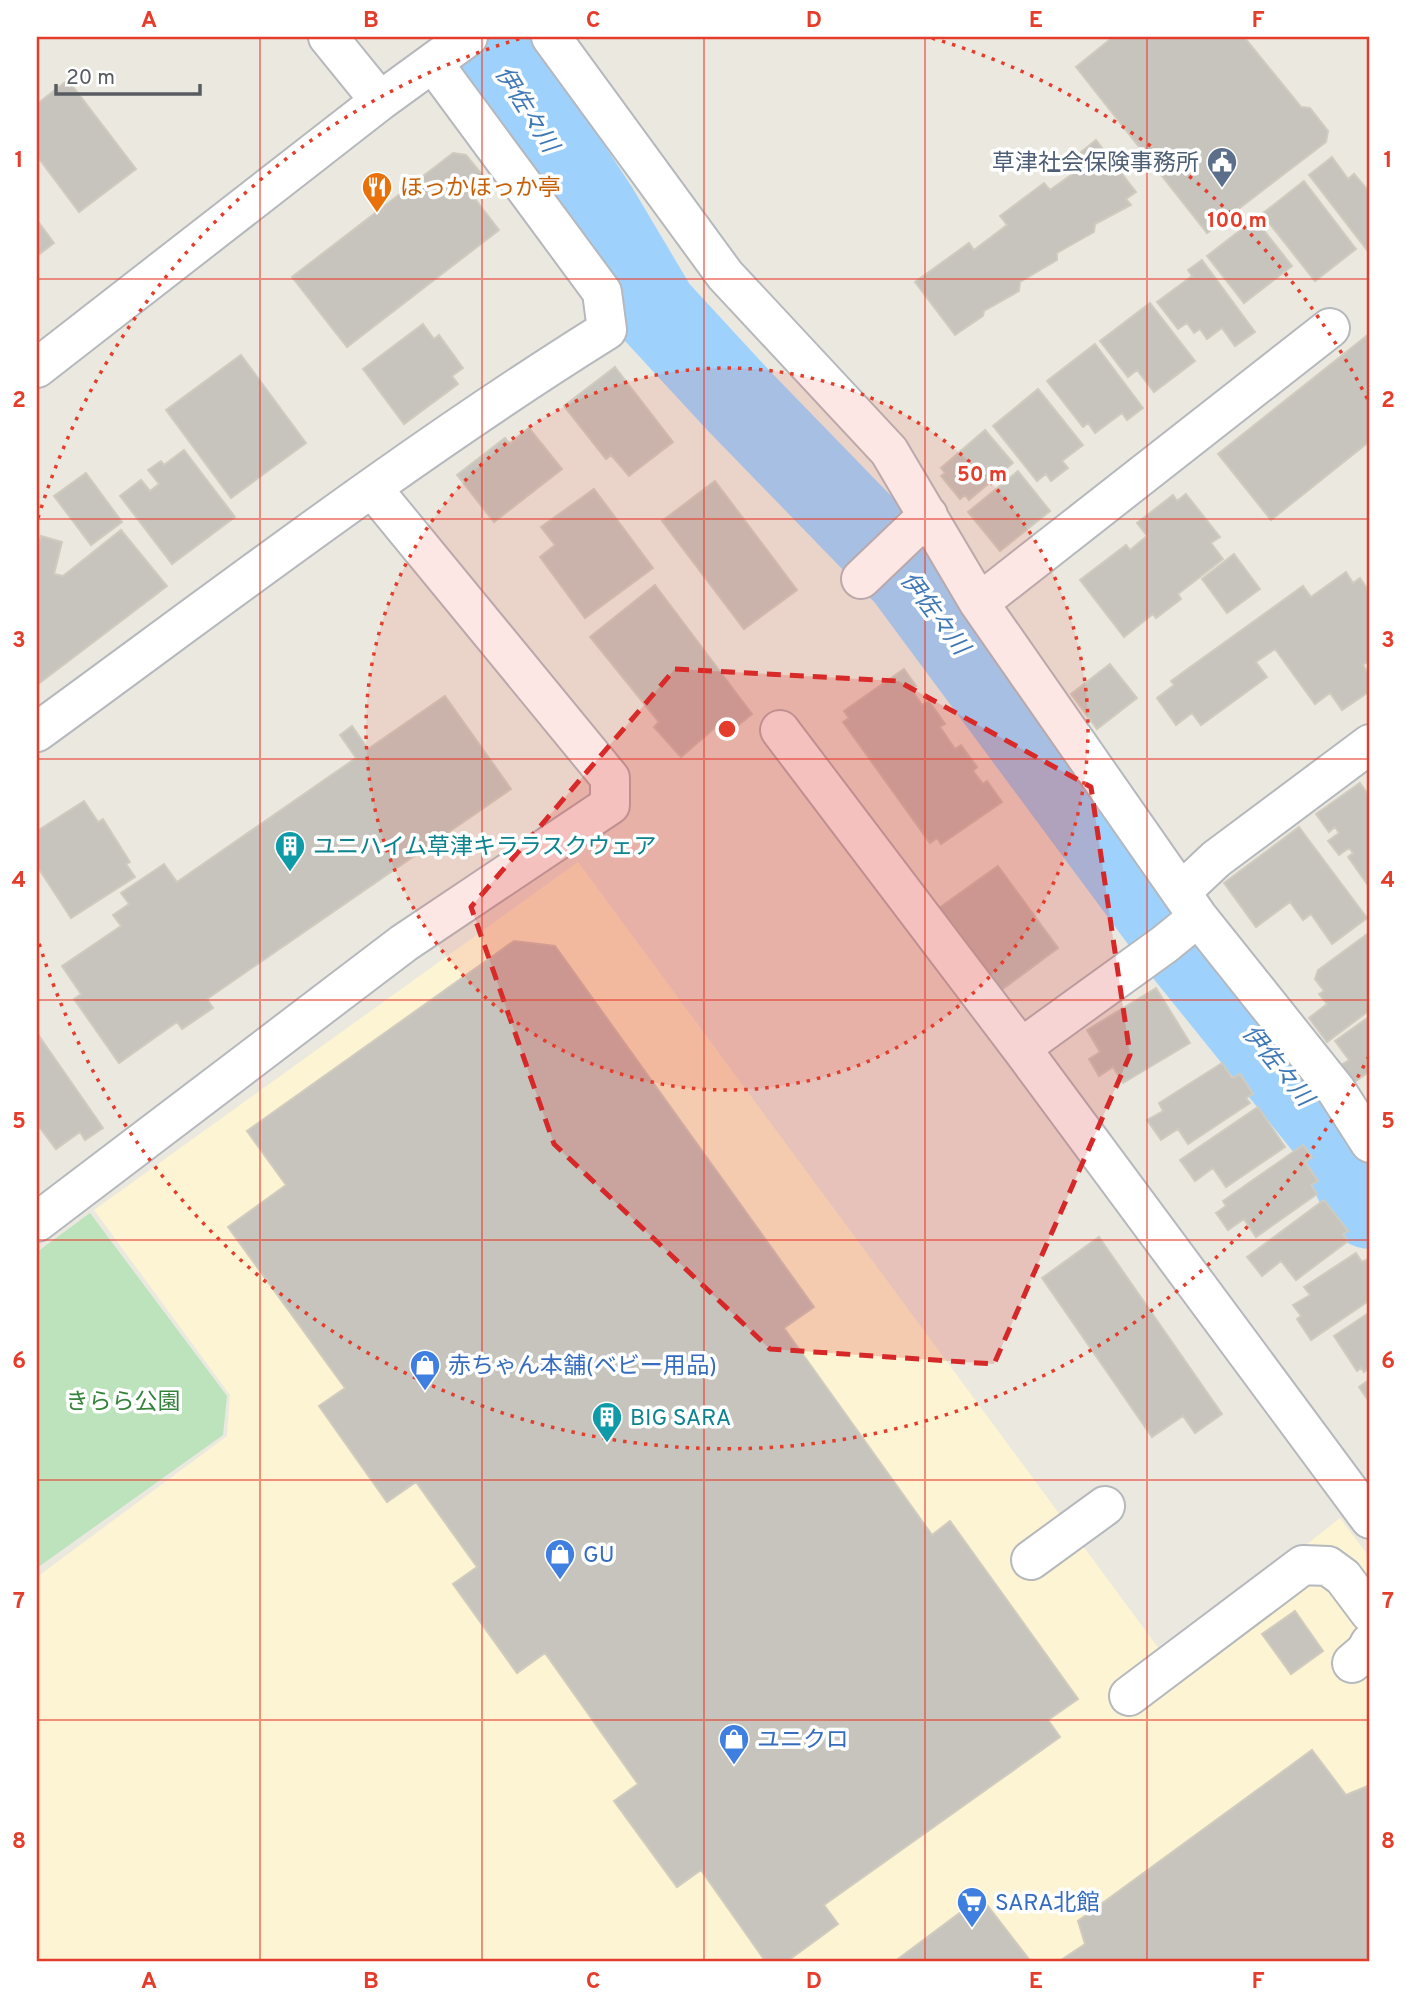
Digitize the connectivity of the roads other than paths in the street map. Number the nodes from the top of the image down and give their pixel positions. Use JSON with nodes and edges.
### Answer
{"nodes":[{"id":1,"x":328,"y":37,"type":"edge"},
{"id":2,"x":468,"y":37,"type":"edge"},
{"id":3,"x":551,"y":37,"type":"edge"},
{"id":4,"x":433,"y":63,"type":"junction"},
{"id":5,"x":380,"y":101,"type":"junction"},
{"id":6,"x":1330,"y":328,"type":"dead end"},
{"id":7,"x":37,"y":368,"type":"edge"},
{"id":8,"x":372,"y":488,"type":"junction"},
{"id":9,"x":928,"y":515,"type":"junction"},
{"id":10,"x":860,"y":579,"type":"dead end"},
{"id":11,"x":979,"y":603,"type":"junction"},
{"id":12,"x":780,"y":730,"type":"dead end"},
{"id":13,"x":37,"y":732,"type":"edge"},
{"id":14,"x":1370,"y":744,"type":"edge"},
{"id":15,"x":1189,"y":905,"type":"junction"},
{"id":16,"x":1021,"y":1048,"type":"junction"},
{"id":17,"x":1370,"y":1143,"type":"edge"},
{"id":18,"x":37,"y":1222,"type":"edge"},
{"id":19,"x":1105,"y":1506,"type":"dead end"},
{"id":20,"x":1370,"y":1519,"type":"edge"},
{"id":21,"x":1031,"y":1560,"type":"dead end"},
{"id":22,"x":1370,"y":1613,"type":"edge"},
{"id":23,"x":1129,"y":1696,"type":"dead end"}],
"edges":[{"from":1,"to":5,"type":"street"},
{"from":2,"to":4,"type":"street"},
{"from":3,"to":9,"type":"street"},
{"from":4,"to":5,"type":"street"},
{"from":4,"to":8,"type":"street"},
{"from":5,"to":7,"type":"street"},
{"from":6,"to":11,"type":"street"},
{"from":8,"to":13,"type":"street"},
{"from":8,"to":18,"type":"street"},
{"from":9,"to":10,"type":"street"},
{"from":9,"to":11,"type":"street"},
{"from":11,"to":15,"type":"street"},
{"from":12,"to":16,"type":"street"},
{"from":14,"to":15,"type":"street"},
{"from":15,"to":16,"type":"street"},
{"from":15,"to":17,"type":"street"},
{"from":16,"to":20,"type":"street"},
{"from":19,"to":21,"type":"street"},
{"from":22,"to":23,"type":"street"}]}
